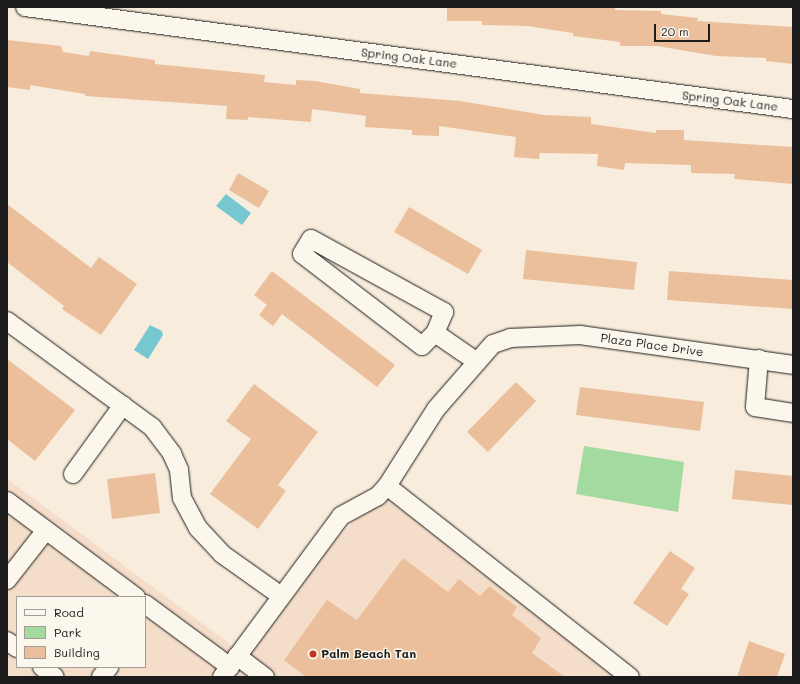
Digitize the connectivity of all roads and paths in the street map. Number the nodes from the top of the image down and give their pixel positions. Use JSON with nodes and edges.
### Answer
{"nodes":[{"id":1,"x":25,"y":7,"type":"edge"},
{"id":2,"x":793,"y":109,"type":"edge"},
{"id":3,"x":7,"y":321,"type":"edge"},
{"id":4,"x":435,"y":333,"type":"junction"},
{"id":5,"x":759,"y":359,"type":"junction"},
{"id":6,"x":477,"y":362,"type":"junction"},
{"id":7,"x":793,"y":365,"type":"edge"},
{"id":8,"x":123,"y":405,"type":"junction"},
{"id":9,"x":793,"y":413,"type":"edge"},
{"id":10,"x":73,"y":474,"type":"dead end"},
{"id":11,"x":387,"y":486,"type":"junction"},
{"id":12,"x":7,"y":501,"type":"edge"},
{"id":13,"x":46,"y":530,"type":"junction"},
{"id":14,"x":7,"y":580,"type":"edge"},
{"id":15,"x":135,"y":596,"type":"edge"},
{"id":16,"x":281,"y":596,"type":"junction"},
{"id":17,"x":147,"y":610,"type":"edge"},
{"id":18,"x":7,"y":641,"type":"edge"},
{"id":19,"x":16,"y":647,"type":"edge"},
{"id":20,"x":229,"y":666,"type":"edge"},
{"id":21,"x":43,"y":668,"type":"edge"},
{"id":22,"x":108,"y":668,"type":"edge"},
{"id":23,"x":55,"y":677,"type":"edge"},
{"id":24,"x":102,"y":677,"type":"edge"},
{"id":25,"x":265,"y":677,"type":"edge"},
{"id":26,"x":630,"y":677,"type":"edge"}],
"edges":[{"from":1,"to":2,"type":"street","name":"Spring Oak Lane"},
{"from":3,"to":8,"type":"street"},
{"from":4,"to":4,"type":"street"},
{"from":4,"to":6,"type":"street"},
{"from":5,"to":6,"type":"street","name":"Plaza Place Drive"},
{"from":5,"to":7,"type":"street","name":"Plaza Place Drive"},
{"from":5,"to":9,"type":"street"},
{"from":6,"to":11,"type":"street","name":"Plaza Place Drive"},
{"from":8,"to":10,"type":"street"},
{"from":8,"to":16,"type":"street"},
{"from":11,"to":16,"type":"street","name":"Plaza Place Drive"},
{"from":11,"to":26,"type":"street"},
{"from":12,"to":13,"type":"street"},
{"from":13,"to":14,"type":"street"},
{"from":13,"to":15,"type":"street"},
{"from":16,"to":20,"type":"street","name":"Plaza Place Drive"},
{"from":17,"to":20,"type":"street"},
{"from":18,"to":19,"type":"street"},
{"from":20,"to":25,"type":"street"},
{"from":21,"to":23,"type":"street"},
{"from":22,"to":24,"type":"street"}]}
